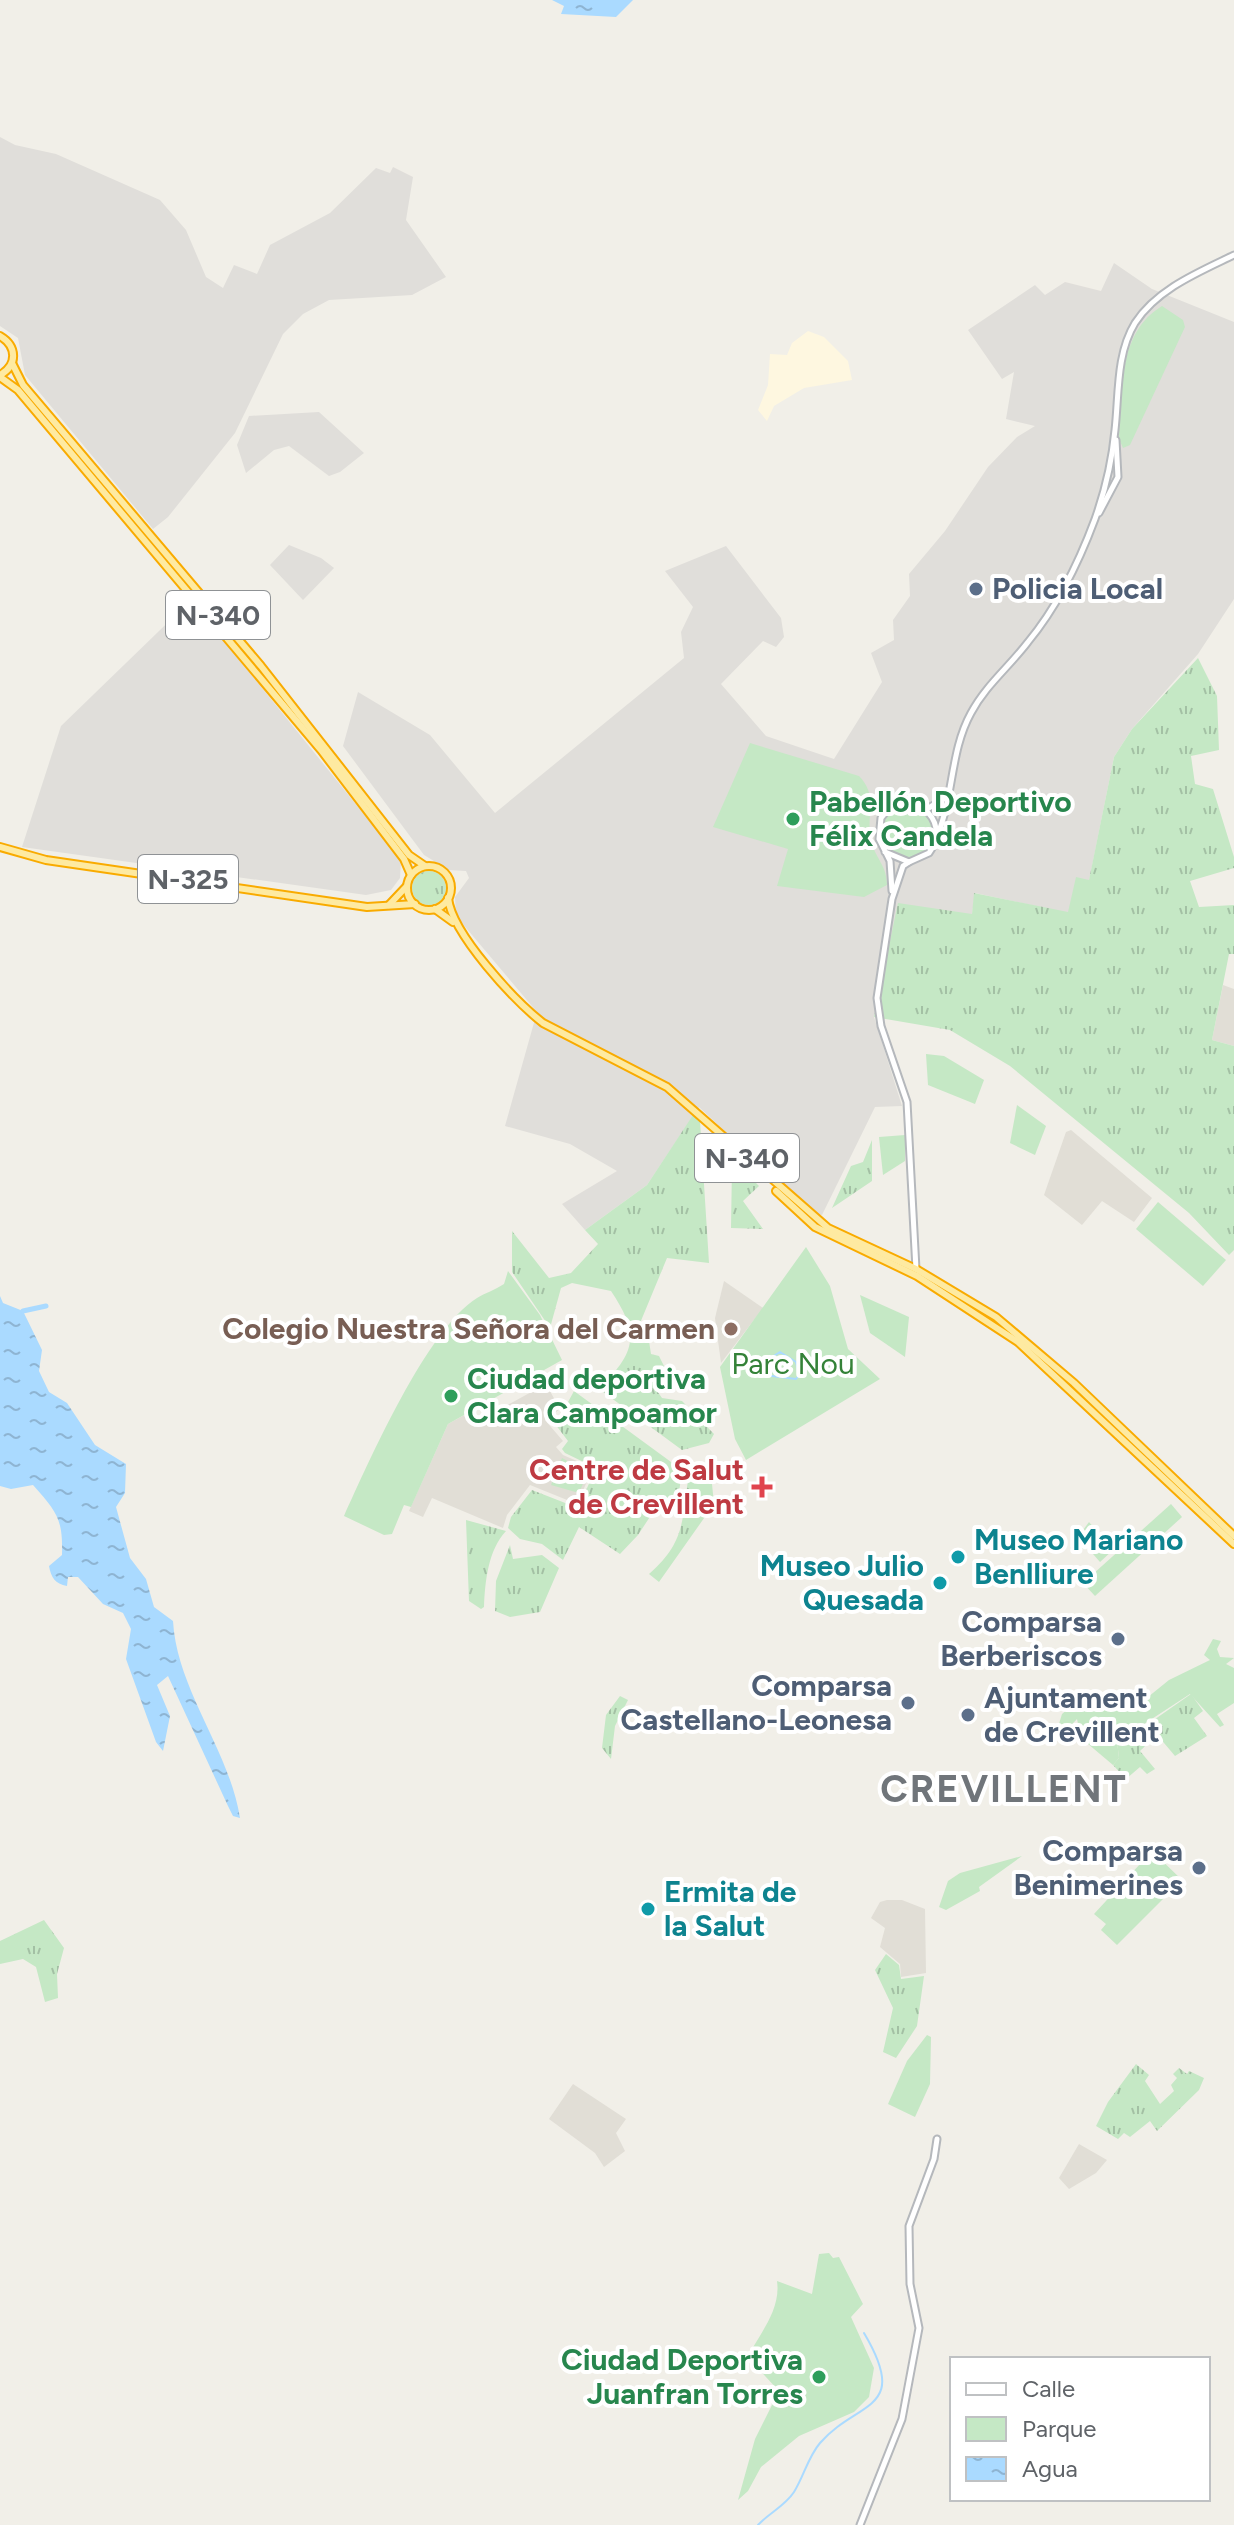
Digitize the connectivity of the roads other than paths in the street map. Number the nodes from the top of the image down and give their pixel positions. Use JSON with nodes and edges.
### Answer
{"nodes":[{"id":1,"x":1234,"y":255,"type":"edge"},
{"id":2,"x":0,"y":336,"type":"edge"},
{"id":3,"x":12,"y":363,"type":"junction"},
{"id":4,"x":0,"y":376,"type":"edge"},
{"id":5,"x":1115,"y":432,"type":"junction"},
{"id":6,"x":1094,"y":521,"type":"junction"},
{"id":7,"x":950,"y":794,"type":"junction"},
{"id":8,"x":927,"y":809,"type":"junction"},
{"id":9,"x":937,"y":836,"type":"junction"},
{"id":10,"x":0,"y":847,"type":"edge"},
{"id":11,"x":885,"y":852,"type":"junction"},
{"id":12,"x":909,"y":862,"type":"junction"},
{"id":13,"x":425,"y":866,"type":"junction"},
{"id":14,"x":411,"y":875,"type":"junction"},
{"id":15,"x":408,"y":884,"type":"junction"},
{"id":16,"x":448,"y":898,"type":"junction"},
{"id":17,"x":892,"y":899,"type":"junction"},
{"id":18,"x":415,"y":904,"type":"junction"},
{"id":19,"x":377,"y":907,"type":"junction"},
{"id":20,"x":435,"y":909,"type":"junction"},
{"id":21,"x":464,"y":933,"type":"junction"},
{"id":22,"x":916,"y":1273,"type":"junction"},
{"id":23,"x":1234,"y":1536,"type":"edge"},
{"id":24,"x":1234,"y":1544,"type":"edge"},
{"id":25,"x":937,"y":2139,"type":"dead end"},
{"id":26,"x":860,"y":2525,"type":"edge"}],
"edges":[{"from":1,"to":5,"type":"street"},
{"from":2,"to":3,"type":"highway","number":"N-340"},
{"from":3,"to":4,"type":"highway","number":"N-340"},
{"from":3,"to":13,"type":"highway","number":"N-340"},
{"from":4,"to":14,"type":"highway","number":"N-340"},
{"from":5,"to":6,"type":"street"},
{"from":5,"to":6,"type":"street"},
{"from":6,"to":7,"type":"street"},
{"from":7,"to":8,"type":"street"},
{"from":7,"to":9,"type":"street"},
{"from":8,"to":9,"type":"street"},
{"from":8,"to":11,"type":"street"},
{"from":9,"to":12,"type":"street"},
{"from":10,"to":19,"type":"highway","number":"N-325"},
{"from":11,"to":12,"type":"street"},
{"from":11,"to":17,"type":"street"},
{"from":12,"to":17,"type":"street"},
{"from":13,"to":14,"type":"highway"},
{"from":13,"to":16,"type":"highway","number":"N-340"},
{"from":14,"to":15,"type":"highway"},
{"from":15,"to":18,"type":"highway"},
{"from":15,"to":19,"type":"highway"},
{"from":16,"to":20,"type":"highway"},
{"from":16,"to":21,"type":"highway","number":"N-340"},
{"from":17,"to":22,"type":"street"},
{"from":18,"to":19,"type":"highway","number":"N-325"},
{"from":18,"to":20,"type":"highway","number":"N-340"},
{"from":20,"to":21,"type":"highway","number":"N-340"},
{"from":21,"to":22,"type":"highway","number":"N-340"},
{"from":22,"to":23,"type":"highway","number":"N-340"},
{"from":22,"to":24,"type":"highway","number":"N-340"},
{"from":25,"to":26,"type":"street"}]}
